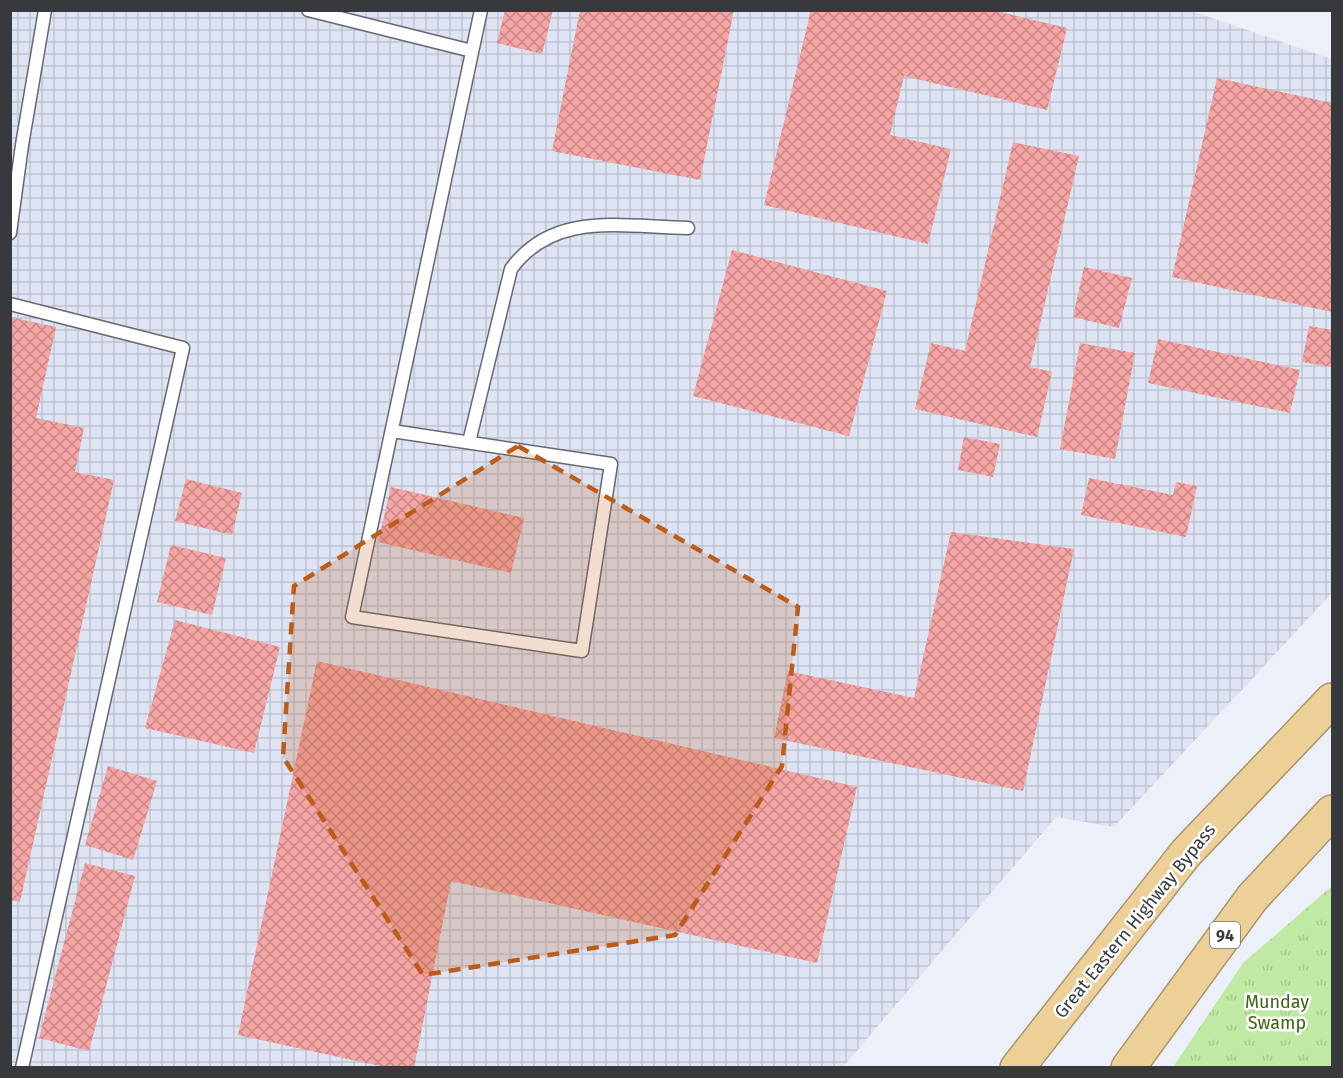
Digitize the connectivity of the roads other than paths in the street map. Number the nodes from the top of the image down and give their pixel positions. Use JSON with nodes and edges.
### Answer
{"nodes":[{"id":1,"x":45,"y":10,"type":"edge"},
{"id":2,"x":308,"y":10,"type":"edge"},
{"id":3,"x":481,"y":10,"type":"edge"},
{"id":4,"x":472,"y":51,"type":"junction"},
{"id":5,"x":688,"y":228,"type":"dead end"},
{"id":6,"x":10,"y":233,"type":"edge"},
{"id":7,"x":10,"y":304,"type":"edge"},
{"id":8,"x":392,"y":431,"type":"junction"},
{"id":9,"x":470,"y":442,"type":"junction"},
{"id":10,"x":1332,"y":700,"type":"edge"},
{"id":11,"x":1332,"y":812,"type":"edge"},
{"id":12,"x":22,"y":1068,"type":"edge"},
{"id":13,"x":1017,"y":1068,"type":"edge"},
{"id":14,"x":1128,"y":1068,"type":"edge"}],
"edges":[{"from":1,"to":6,"type":"lane"},
{"from":2,"to":4,"type":"lane"},
{"from":3,"to":4,"type":"lane"},
{"from":4,"to":8,"type":"lane"},
{"from":5,"to":9,"type":"lane"},
{"from":7,"to":12,"type":"lane"},
{"from":8,"to":9,"type":"lane"},
{"from":8,"to":9,"type":"lane"},
{"from":10,"to":13,"type":"highway","name":"Great Eastern Highway Bypass"},
{"from":11,"to":14,"type":"highway","number":"94"}]}
